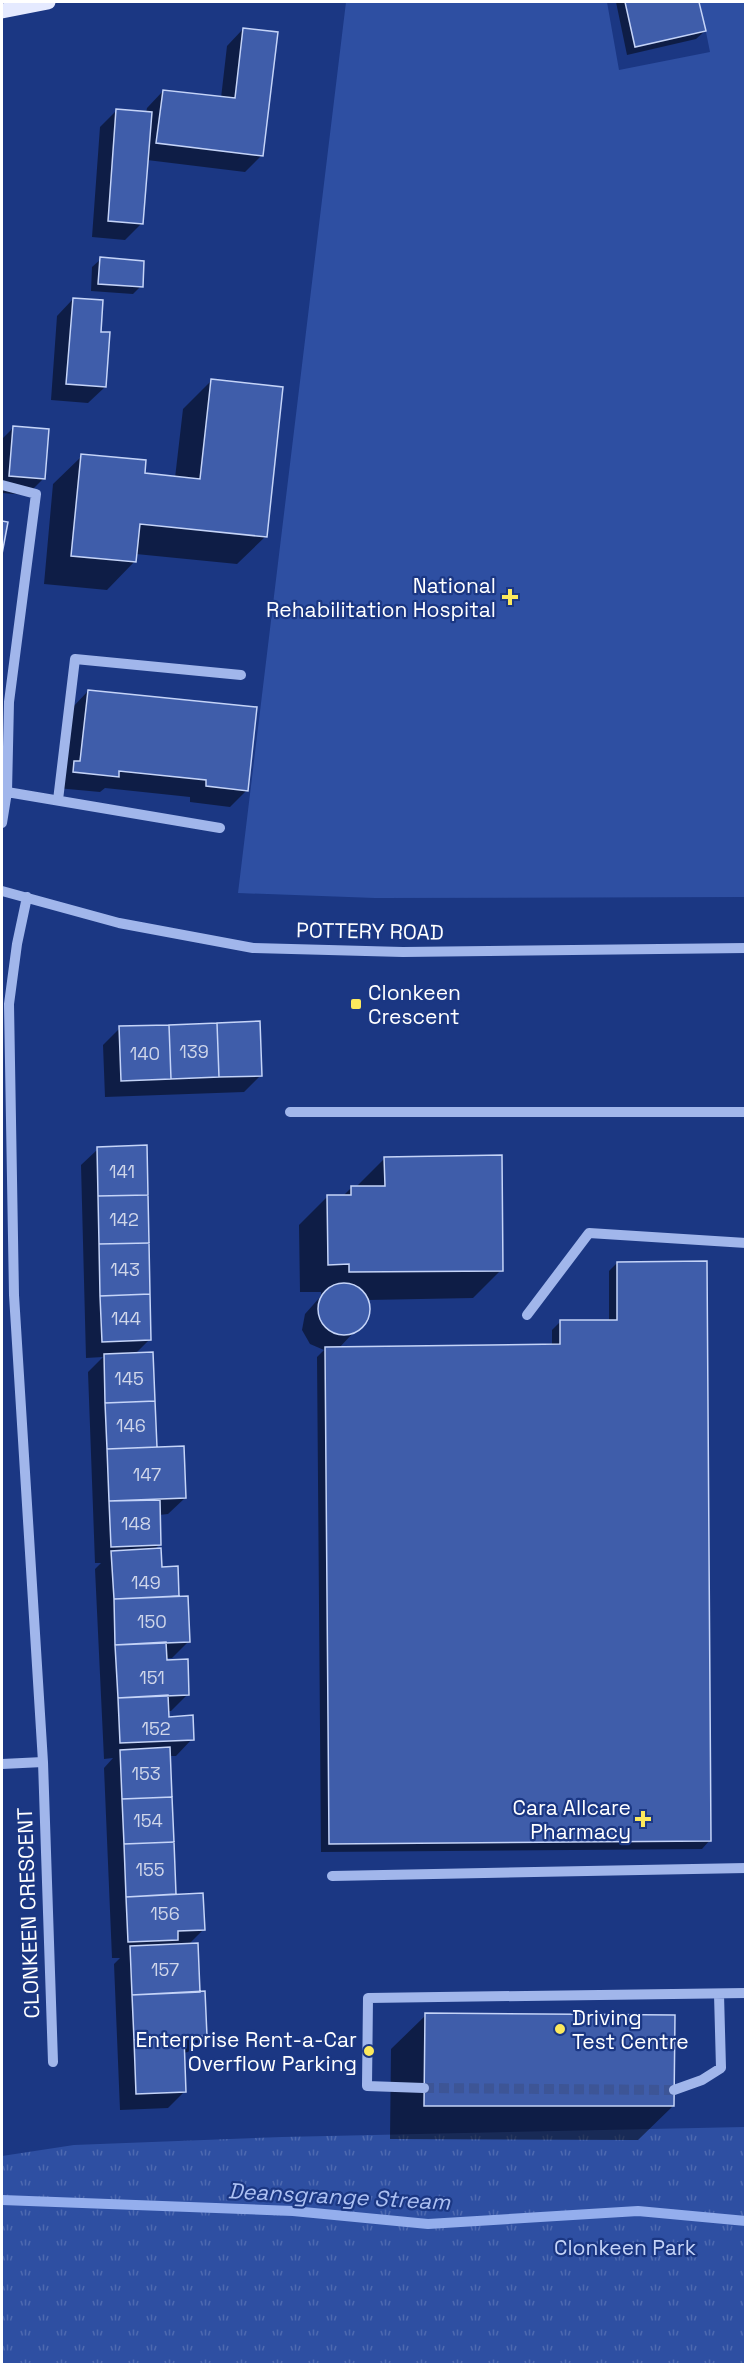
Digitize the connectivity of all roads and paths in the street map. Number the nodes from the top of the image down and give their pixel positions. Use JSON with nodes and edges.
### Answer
{"nodes":[{"id":1,"x":48,"y":2,"type":"edge"},
{"id":2,"x":2,"y":11,"type":"edge"},
{"id":3,"x":2,"y":485,"type":"edge"},
{"id":4,"x":241,"y":675,"type":"dead end"},
{"id":5,"x":7,"y":792,"type":"junction"},
{"id":6,"x":58,"y":800,"type":"junction"},
{"id":7,"x":2,"y":823,"type":"edge"},
{"id":8,"x":220,"y":828,"type":"dead end"},
{"id":9,"x":2,"y":891,"type":"edge"},
{"id":10,"x":27,"y":897,"type":"junction"},
{"id":11,"x":746,"y":948,"type":"edge"},
{"id":12,"x":290,"y":1112,"type":"dead end"},
{"id":13,"x":746,"y":1112,"type":"edge"},
{"id":14,"x":746,"y":1243,"type":"edge"},
{"id":15,"x":2,"y":1295,"type":"edge"},
{"id":16,"x":14,"y":1295,"type":"junction"},
{"id":17,"x":527,"y":1315,"type":"dead end"},
{"id":18,"x":43,"y":1762,"type":"junction"},
{"id":19,"x":2,"y":1764,"type":"edge"},
{"id":20,"x":746,"y":1869,"type":"edge"},
{"id":21,"x":332,"y":1875,"type":"dead end"},
{"id":22,"x":746,"y":1993,"type":"edge"},
{"id":23,"x":719,"y":1994,"type":"junction"},
{"id":24,"x":52,"y":2062,"type":"dead end"},
{"id":25,"x":424,"y":2088,"type":"tunnel mouth"},
{"id":26,"x":675,"y":2090,"type":"tunnel mouth"}],
"edges":[{"from":1,"to":2,"type":"main road"},
{"from":3,"to":5,"type":"street"},
{"from":4,"to":6,"type":"street"},
{"from":5,"to":6,"type":"street"},
{"from":5,"to":7,"type":"street"},
{"from":6,"to":8,"type":"street"},
{"from":9,"to":10,"type":"street","name":"POTTERY ROAD"},
{"from":10,"to":11,"type":"street","name":"POTTERY ROAD"},
{"from":10,"to":16,"type":"street","name":"CLONKEEN CRESCENT"},
{"from":12,"to":13,"type":"street"},
{"from":14,"to":17,"type":"street"},
{"from":15,"to":16,"type":"street"},
{"from":16,"to":18,"type":"street","name":"CLONKEEN CRESCENT"},
{"from":18,"to":19,"type":"street"},
{"from":18,"to":24,"type":"street","name":"CLONKEEN CRESCENT"},
{"from":20,"to":21,"type":"street"},
{"from":22,"to":23,"type":"street"},
{"from":23,"to":25,"type":"street"},
{"from":23,"to":26,"type":"street"}]}
